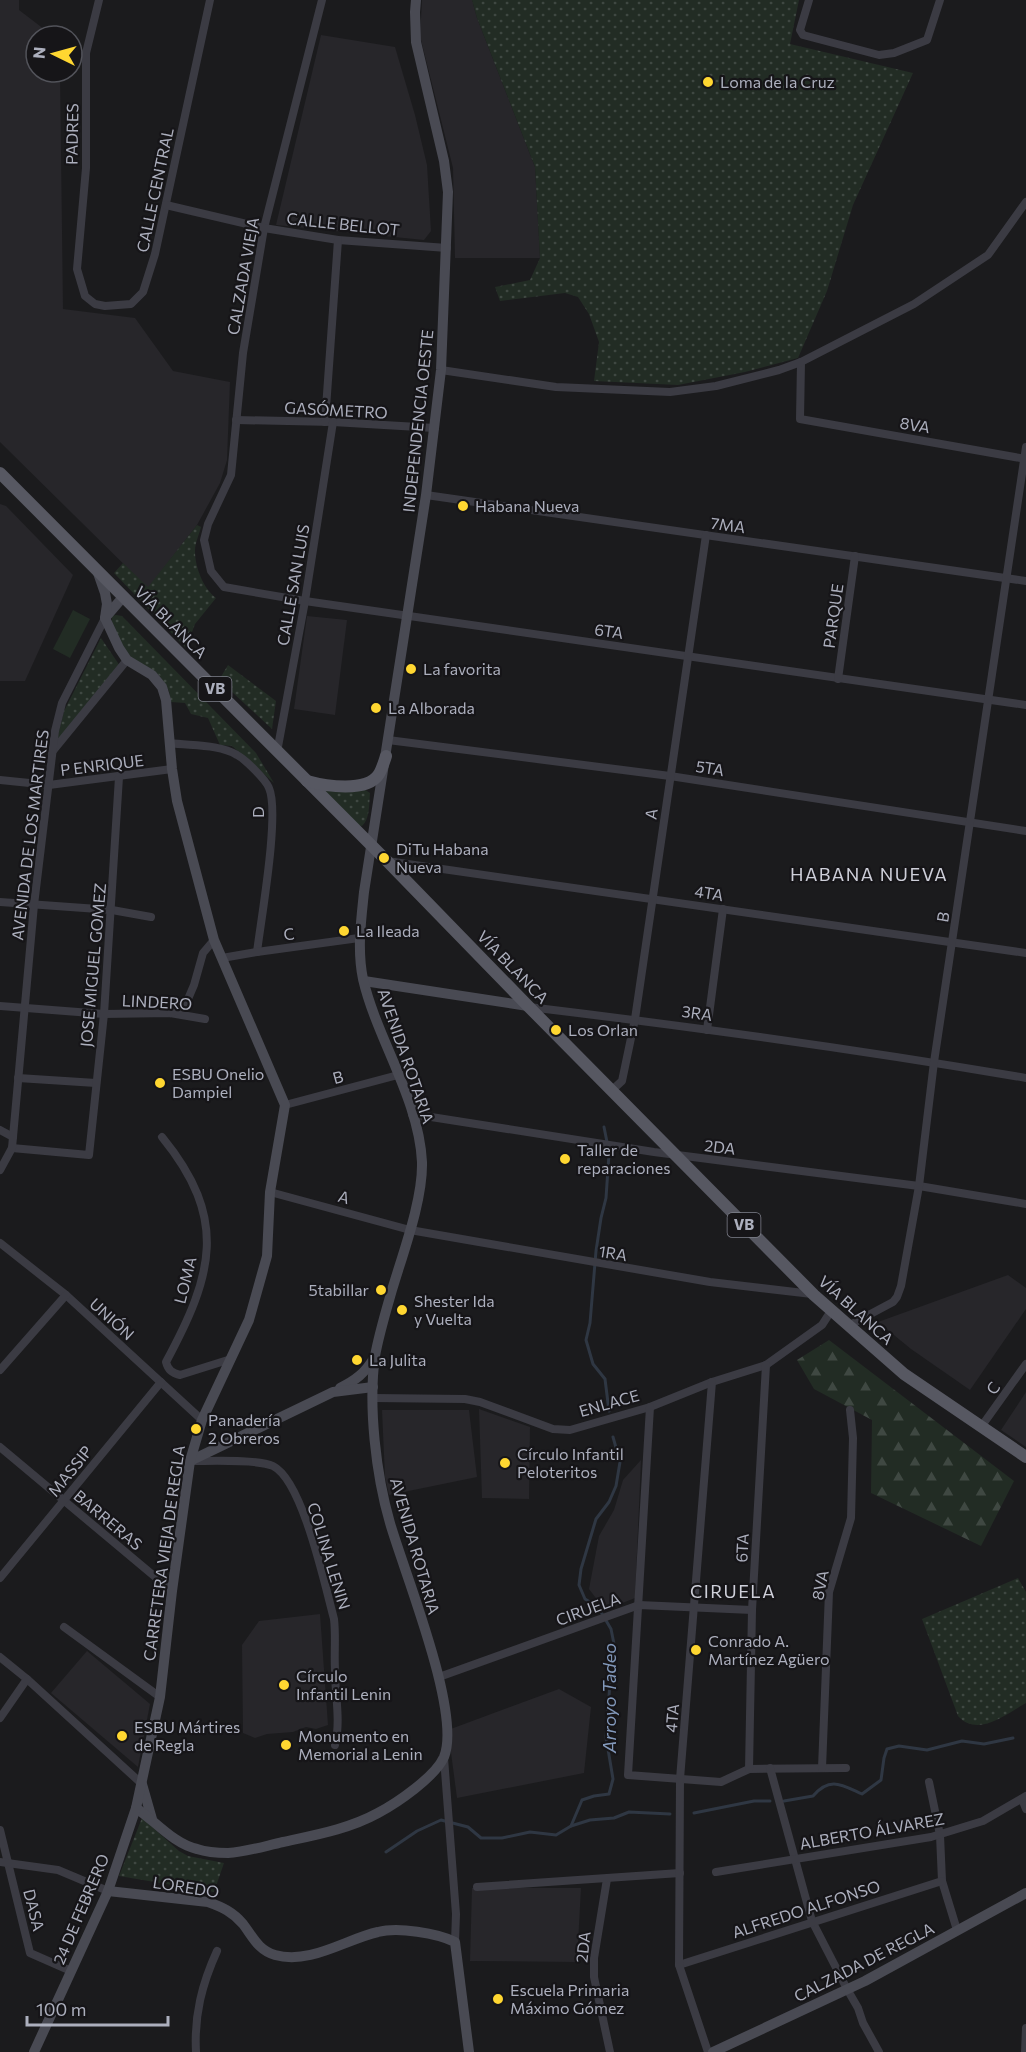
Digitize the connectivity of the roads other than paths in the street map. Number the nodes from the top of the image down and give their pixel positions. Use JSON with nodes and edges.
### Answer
{"nodes":[{"id":1,"x":99,"y":0,"type":"edge"},
{"id":2,"x":210,"y":0,"type":"edge"},
{"id":3,"x":322,"y":0,"type":"edge"},
{"id":4,"x":416,"y":0,"type":"edge"},
{"id":5,"x":808,"y":0,"type":"edge"},
{"id":6,"x":940,"y":0,"type":"edge"},
{"id":7,"x":1026,"y":202,"type":"edge"},
{"id":8,"x":166,"y":205,"type":"junction"},
{"id":9,"x":264,"y":228,"type":"junction"},
{"id":10,"x":338,"y":240,"type":"junction"},
{"id":11,"x":447,"y":248,"type":"junction"},
{"id":12,"x":77,"y":269,"type":"joint"},
{"id":13,"x":801,"y":362,"type":"junction"},
{"id":14,"x":441,"y":370,"type":"junction"},
{"id":15,"x":236,"y":420,"type":"junction"},
{"id":16,"x":329,"y":422,"type":"junction"},
{"id":17,"x":435,"y":428,"type":"junction"},
{"id":18,"x":1026,"y":447,"type":"edge"},
{"id":19,"x":1025,"y":459,"type":"edge"},
{"id":20,"x":0,"y":473,"type":"edge"},
{"id":21,"x":426,"y":495,"type":"junction"},
{"id":22,"x":706,"y":535,"type":"junction"},
{"id":23,"x":855,"y":556,"type":"junction"},
{"id":24,"x":207,"y":558,"type":"joint"},
{"id":25,"x":97,"y":569,"type":"junction"},
{"id":26,"x":1008,"y":578,"type":"junction"},
{"id":27,"x":1026,"y":581,"type":"edge"},
{"id":28,"x":123,"y":597,"type":"junction"},
{"id":29,"x":305,"y":601,"type":"junction"},
{"id":30,"x":407,"y":616,"type":"junction"},
{"id":31,"x":105,"y":618,"type":"junction"},
{"id":32,"x":688,"y":656,"type":"junction"},
{"id":33,"x":127,"y":660,"type":"junction"},
{"id":34,"x":838,"y":679,"type":"junction"},
{"id":35,"x":989,"y":700,"type":"junction"},
{"id":36,"x":1026,"y":705,"type":"edge"},
{"id":37,"x":388,"y":740,"type":"junction"},
{"id":38,"x":170,"y":743,"type":"junction"},
{"id":39,"x":52,"y":752,"type":"junction"},
{"id":40,"x":277,"y":752,"type":"junction"},
{"id":41,"x":386,"y":756,"type":"junction"},
{"id":42,"x":172,"y":769,"type":"junction"},
{"id":43,"x":670,"y":776,"type":"junction"},
{"id":44,"x":119,"y":777,"type":"junction"},
{"id":45,"x":0,"y":780,"type":"edge"},
{"id":46,"x":307,"y":781,"type":"junction"},
{"id":47,"x":49,"y":785,"type":"junction"},
{"id":48,"x":970,"y":824,"type":"junction"},
{"id":49,"x":1026,"y":831,"type":"edge"},
{"id":50,"x":371,"y":845,"type":"junction"},
{"id":51,"x":387,"y":861,"type":"junction"},
{"id":52,"x":652,"y":898,"type":"junction"},
{"id":53,"x":0,"y":902,"type":"edge"},
{"id":54,"x":34,"y":905,"type":"junction"},
{"id":55,"x":723,"y":909,"type":"junction"},
{"id":56,"x":112,"y":910,"type":"junction"},
{"id":57,"x":151,"y":917,"type":"dead end"},
{"id":58,"x":359,"y":938,"type":"junction"},
{"id":59,"x":214,"y":940,"type":"junction"},
{"id":60,"x":953,"y":942,"type":"junction"},
{"id":61,"x":257,"y":952,"type":"junction"},
{"id":62,"x":1026,"y":953,"type":"edge"},
{"id":63,"x":222,"y":958,"type":"junction"},
{"id":64,"x":364,"y":981,"type":"junction"},
{"id":65,"x":0,"y":1006,"type":"edge"},
{"id":66,"x":528,"y":1006,"type":"junction"},
{"id":67,"x":24,"y":1008,"type":"junction"},
{"id":68,"x":170,"y":1013,"type":"junction"},
{"id":69,"x":104,"y":1014,"type":"junction"},
{"id":70,"x":205,"y":1019,"type":"dead end"},
{"id":71,"x":634,"y":1019,"type":"junction"},
{"id":72,"x":707,"y":1030,"type":"junction"},
{"id":73,"x":934,"y":1062,"type":"junction"},
{"id":74,"x":398,"y":1076,"type":"junction"},
{"id":75,"x":18,"y":1078,"type":"junction"},
{"id":76,"x":1026,"y":1078,"type":"edge"},
{"id":77,"x":96,"y":1083,"type":"junction"},
{"id":78,"x":611,"y":1091,"type":"junction"},
{"id":79,"x":285,"y":1105,"type":"junction"},
{"id":80,"x":412,"y":1114,"type":"junction"},
{"id":81,"x":0,"y":1130,"type":"edge"},
{"id":82,"x":13,"y":1137,"type":"junction"},
{"id":83,"x":162,"y":1137,"type":"dead end"},
{"id":84,"x":12,"y":1148,"type":"junction"},
{"id":85,"x":674,"y":1155,"type":"junction"},
{"id":86,"x":0,"y":1170,"type":"edge"},
{"id":87,"x":919,"y":1186,"type":"junction"},
{"id":88,"x":270,"y":1192,"type":"junction"},
{"id":89,"x":1026,"y":1204,"type":"edge"},
{"id":90,"x":410,"y":1230,"type":"junction"},
{"id":91,"x":0,"y":1243,"type":"edge"},
{"id":92,"x":814,"y":1294,"type":"junction"},
{"id":93,"x":66,"y":1295,"type":"junction"},
{"id":94,"x":831,"y":1311,"type":"junction"},
{"id":95,"x":848,"y":1326,"type":"junction"},
{"id":96,"x":376,"y":1355,"type":"junction"},
{"id":97,"x":231,"y":1359,"type":"junction"},
{"id":98,"x":1026,"y":1364,"type":"edge"},
{"id":99,"x":766,"y":1365,"type":"junction"},
{"id":100,"x":0,"y":1370,"type":"edge"},
{"id":101,"x":161,"y":1382,"type":"junction"},
{"id":102,"x":712,"y":1382,"type":"junction"},
{"id":103,"x":333,"y":1392,"type":"junction"},
{"id":104,"x":373,"y":1393,"type":"junction"},
{"id":105,"x":650,"y":1407,"type":"junction"},
{"id":106,"x":850,"y":1410,"type":"dead end"},
{"id":107,"x":202,"y":1420,"type":"junction"},
{"id":108,"x":981,"y":1427,"type":"junction"},
{"id":109,"x":0,"y":1447,"type":"edge"},
{"id":110,"x":1026,"y":1457,"type":"edge"},
{"id":111,"x":190,"y":1461,"type":"junction"},
{"id":112,"x":64,"y":1500,"type":"junction"},
{"id":113,"x":0,"y":1578,"type":"edge"},
{"id":114,"x":172,"y":1591,"type":"junction"},
{"id":115,"x":639,"y":1605,"type":"junction"},
{"id":116,"x":695,"y":1608,"type":"junction"},
{"id":117,"x":752,"y":1610,"type":"junction"},
{"id":118,"x":64,"y":1627,"type":"dead end"},
{"id":119,"x":0,"y":1657,"type":"edge"},
{"id":120,"x":439,"y":1677,"type":"junction"},
{"id":121,"x":27,"y":1679,"type":"junction"},
{"id":122,"x":159,"y":1697,"type":"junction"},
{"id":123,"x":0,"y":1718,"type":"edge"},
{"id":124,"x":335,"y":1745,"type":"dead end"},
{"id":125,"x":444,"y":1758,"type":"junction"},
{"id":126,"x":770,"y":1768,"type":"junction"},
{"id":127,"x":822,"y":1768,"type":"junction"},
{"id":128,"x":846,"y":1768,"type":"dead end"},
{"id":129,"x":749,"y":1769,"type":"junction"},
{"id":130,"x":680,"y":1779,"type":"junction"},
{"id":131,"x":929,"y":1782,"type":"dead end"},
{"id":132,"x":142,"y":1784,"type":"junction"},
{"id":133,"x":1024,"y":1797,"type":"edge"},
{"id":134,"x":136,"y":1808,"type":"junction"},
{"id":135,"x":1026,"y":1809,"type":"edge"},
{"id":136,"x":152,"y":1819,"type":"junction"},
{"id":137,"x":0,"y":1830,"type":"edge"},
{"id":138,"x":940,"y":1835,"type":"junction"},
{"id":139,"x":795,"y":1858,"type":"junction"},
{"id":140,"x":4,"y":1863,"type":"edge"},
{"id":141,"x":716,"y":1872,"type":"dead end"},
{"id":142,"x":680,"y":1873,"type":"junction"},
{"id":143,"x":607,"y":1879,"type":"junction"},
{"id":144,"x":942,"y":1881,"type":"junction"},
{"id":145,"x":477,"y":1887,"type":"dead end"},
{"id":146,"x":108,"y":1891,"type":"junction"},
{"id":147,"x":1026,"y":1893,"type":"edge"},
{"id":148,"x":812,"y":1921,"type":"junction"},
{"id":149,"x":957,"y":1930,"type":"junction"},
{"id":150,"x":455,"y":1942,"type":"junction"},
{"id":151,"x":217,"y":1951,"type":"dead end"},
{"id":152,"x":679,"y":1965,"type":"junction"},
{"id":153,"x":71,"y":1971,"type":"junction"},
{"id":154,"x":847,"y":1989,"type":"junction"},
{"id":155,"x":1026,"y":2028,"type":"edge"},
{"id":156,"x":718,"y":2051,"type":"edge"},
{"id":157,"x":34,"y":2052,"type":"edge"},
{"id":158,"x":196,"y":2052,"type":"edge"},
{"id":159,"x":469,"y":2052,"type":"edge"},
{"id":160,"x":610,"y":2052,"type":"edge"},
{"id":161,"x":708,"y":2052,"type":"edge"},
{"id":162,"x":879,"y":2052,"type":"edge"},
{"id":163,"x":1024,"y":2052,"type":"edge"}],
"edges":[{"from":1,"to":12,"type":"street","name":"PADRES"},
{"from":2,"to":8,"type":"street","name":"CALLE CENTRAL"},
{"from":3,"to":9,"type":"street","name":"CALZADA VIEJA"},
{"from":4,"to":11,"type":"main road","name":"INDEPENDENCIA OESTE"},
{"from":5,"to":6,"type":"street"},
{"from":7,"to":13,"type":"street"},
{"from":8,"to":9,"type":"street","name":"CALLE BELLOT"},
{"from":8,"to":12,"type":"street","name":"CALLE CENTRAL"},
{"from":9,"to":10,"type":"street","name":"CALLE BELLOT"},
{"from":9,"to":15,"type":"street","name":"CALZADA VIEJA"},
{"from":10,"to":11,"type":"street","name":"CALLE BELLOT"},
{"from":10,"to":16,"type":"street","name":"CALLE SAN LUIS"},
{"from":11,"to":14,"type":"main road","name":"INDEPENDENCIA OESTE"},
{"from":13,"to":14,"type":"street"},
{"from":13,"to":19,"type":"street","name":"8VA"},
{"from":14,"to":17,"type":"main road","name":"INDEPENDENCIA OESTE"},
{"from":15,"to":16,"type":"street","name":"GASÓMETRO"},
{"from":15,"to":24,"type":"street","name":"CALZADA VIEJA"},
{"from":16,"to":17,"type":"street","name":"GASÓMETRO"},
{"from":16,"to":29,"type":"street","name":"CALLE SAN LUIS"},
{"from":17,"to":21,"type":"main road","name":"INDEPENDENCIA OESTE"},
{"from":18,"to":19,"type":"street","name":"B"},
{"from":19,"to":26,"type":"street","name":"B"},
{"from":20,"to":25,"type":"main road","name":"VÍA BLANCA","number":"VB"},
{"from":21,"to":22,"type":"street","name":"7MA"},
{"from":21,"to":30,"type":"main road","name":"INDEPENDENCIA OESTE"},
{"from":22,"to":23,"type":"street","name":"7MA"},
{"from":22,"to":32,"type":"street","name":"A"},
{"from":23,"to":26,"type":"street","name":"7MA"},
{"from":23,"to":34,"type":"street","name":"PARQUE"},
{"from":24,"to":29,"type":"street","name":"6TA"},
{"from":25,"to":28,"type":"main road","name":"VÍA BLANCA","number":"VB"},
{"from":25,"to":31,"type":"main road"},
{"from":26,"to":27,"type":"street","name":"7MA"},
{"from":26,"to":35,"type":"street","name":"B"},
{"from":28,"to":31,"type":"main road"},
{"from":28,"to":40,"type":"main road","name":"VÍA BLANCA","number":"VB"},
{"from":29,"to":30,"type":"street","name":"6TA"},
{"from":29,"to":40,"type":"street","name":"CALLE SAN LUIS"},
{"from":30,"to":32,"type":"street","name":"6TA"},
{"from":30,"to":37,"type":"main road","name":"INDEPENDENCIA OESTE"},
{"from":31,"to":33,"type":"main road"},
{"from":31,"to":39,"type":"street","name":"AVENIDA DE LOS MARTIRES"},
{"from":32,"to":34,"type":"street","name":"6TA"},
{"from":32,"to":43,"type":"street","name":"A"},
{"from":33,"to":38,"type":"main road"},
{"from":33,"to":39,"type":"street"},
{"from":34,"to":35,"type":"street","name":"6TA"},
{"from":35,"to":36,"type":"street","name":"6TA"},
{"from":35,"to":48,"type":"street","name":"B"},
{"from":37,"to":41,"type":"main road","name":"INDEPENDENCIA OESTE"},
{"from":37,"to":43,"type":"street","name":"5TA"},
{"from":38,"to":42,"type":"main road"},
{"from":38,"to":61,"type":"street","name":"D"},
{"from":39,"to":47,"type":"street","name":"AVENIDA DE LOS MARTIRES"},
{"from":40,"to":46,"type":"main road","name":"VÍA BLANCA","number":"VB"},
{"from":41,"to":46,"type":"main road"},
{"from":41,"to":50,"type":"main road","name":"INDEPENDENCIA OESTE"},
{"from":42,"to":44,"type":"street","name":"P ENRIQUE"},
{"from":42,"to":59,"type":"main road"},
{"from":43,"to":48,"type":"street","name":"5TA"},
{"from":43,"to":52,"type":"street","name":"A"},
{"from":44,"to":47,"type":"street","name":"P ENRIQUE"},
{"from":44,"to":56,"type":"street","name":"JOSE MIGUEL GOMEZ"},
{"from":45,"to":47,"type":"street","name":"P ENRIQUE"},
{"from":46,"to":50,"type":"main road","name":"VÍA BLANCA","number":"VB"},
{"from":47,"to":54,"type":"street","name":"AVENIDA DE LOS MARTIRES"},
{"from":48,"to":49,"type":"street","name":"5TA"},
{"from":48,"to":60,"type":"street","name":"B"},
{"from":50,"to":51,"type":"main road","name":"VÍA BLANCA","number":"VB"},
{"from":50,"to":58,"type":"main road","name":"AVENIDA ROTARIA"},
{"from":51,"to":52,"type":"street","name":"4TA"},
{"from":51,"to":66,"type":"main road","name":"VÍA BLANCA","number":"VB"},
{"from":52,"to":55,"type":"street","name":"4TA"},
{"from":52,"to":71,"type":"street","name":"A"},
{"from":53,"to":54,"type":"street"},
{"from":54,"to":56,"type":"street"},
{"from":54,"to":67,"type":"street","name":"AVENIDA DE LOS MARTIRES"},
{"from":55,"to":60,"type":"street","name":"4TA"},
{"from":55,"to":72,"type":"street"},
{"from":56,"to":57,"type":"street"},
{"from":56,"to":69,"type":"street","name":"JOSE MIGUEL GOMEZ"},
{"from":58,"to":61,"type":"street","name":"C"},
{"from":58,"to":64,"type":"main road","name":"AVENIDA ROTARIA"},
{"from":59,"to":63,"type":"main road"},
{"from":59,"to":68,"type":"street"},
{"from":60,"to":62,"type":"street","name":"4TA"},
{"from":60,"to":73,"type":"street","name":"B"},
{"from":61,"to":63,"type":"street","name":"C"},
{"from":63,"to":79,"type":"main road"},
{"from":64,"to":66,"type":"main road","name":"3RA"},
{"from":64,"to":74,"type":"main road","name":"AVENIDA ROTARIA"},
{"from":65,"to":67,"type":"street","name":"LINDERO"},
{"from":66,"to":71,"type":"street","name":"3RA"},
{"from":66,"to":78,"type":"main road","name":"VÍA BLANCA","number":"VB"},
{"from":67,"to":69,"type":"street","name":"LINDERO"},
{"from":67,"to":75,"type":"street","name":"AVENIDA DE LOS MARTIRES"},
{"from":68,"to":69,"type":"street","name":"LINDERO"},
{"from":68,"to":70,"type":"street","name":"LINDERO"},
{"from":69,"to":77,"type":"street","name":"JOSE MIGUEL GOMEZ"},
{"from":71,"to":72,"type":"street","name":"3RA"},
{"from":71,"to":78,"type":"street","name":"A"},
{"from":72,"to":73,"type":"street","name":"3RA"},
{"from":73,"to":76,"type":"street","name":"3RA"},
{"from":73,"to":87,"type":"street","name":"B"},
{"from":74,"to":79,"type":"street","name":"B"},
{"from":74,"to":80,"type":"main road","name":"AVENIDA ROTARIA"},
{"from":75,"to":77,"type":"street"},
{"from":75,"to":82,"type":"street","name":"AVENIDA DE LOS MARTIRES"},
{"from":77,"to":84,"type":"street","name":"JOSE MIGUEL GOMEZ"},
{"from":78,"to":85,"type":"main road","name":"VÍA BLANCA","number":"VB"},
{"from":79,"to":88,"type":"main road","name":"CARRETERA VIEJA DE REGLA"},
{"from":80,"to":85,"type":"street","name":"2DA"},
{"from":80,"to":90,"type":"main road","name":"AVENIDA ROTARIA"},
{"from":81,"to":82,"type":"street"},
{"from":82,"to":84,"type":"street","name":"AVENIDA DE LOS MARTIRES"},
{"from":83,"to":97,"type":"street","name":"LOMA"},
{"from":84,"to":86,"type":"street","name":"AVENIDA DE LOS MARTIRES"},
{"from":85,"to":87,"type":"street","name":"2DA"},
{"from":85,"to":92,"type":"main road","name":"VÍA BLANCA","number":"VB"},
{"from":87,"to":89,"type":"street","name":"2DA"},
{"from":87,"to":95,"type":"street","name":"B"},
{"from":88,"to":90,"type":"street","name":"A"},
{"from":88,"to":97,"type":"main road","name":"CARRETERA VIEJA DE REGLA"},
{"from":90,"to":92,"type":"street","name":"1RA"},
{"from":90,"to":96,"type":"main road","name":"AVENIDA ROTARIA"},
{"from":91,"to":93,"type":"street","name":"UNIÓN"},
{"from":92,"to":94,"type":"main road","name":"VÍA BLANCA","number":"VB"},
{"from":93,"to":100,"type":"street"},
{"from":93,"to":101,"type":"street","name":"UNIÓN"},
{"from":94,"to":95,"type":"main road","name":"VÍA BLANCA","number":"VB"},
{"from":94,"to":99,"type":"street","name":"ENLACE"},
{"from":95,"to":108,"type":"main road","name":"VÍA BLANCA","number":"VB"},
{"from":96,"to":103,"type":"main road"},
{"from":96,"to":104,"type":"main road","name":"AVENIDA ROTARIA"},
{"from":97,"to":107,"type":"main road","name":"CARRETERA VIEJA DE REGLA"},
{"from":98,"to":108,"type":"street","name":"C"},
{"from":99,"to":102,"type":"street","name":"ENLACE"},
{"from":99,"to":117,"type":"street","name":"6TA"},
{"from":101,"to":107,"type":"street","name":"UNIÓN"},
{"from":101,"to":112,"type":"street","name":"MASSIP"},
{"from":102,"to":105,"type":"street","name":"ENLACE"},
{"from":102,"to":116,"type":"street","name":"4TA"},
{"from":103,"to":104,"type":"main road","name":"ENLACE"},
{"from":103,"to":111,"type":"main road","name":"ENLACE"},
{"from":104,"to":105,"type":"street","name":"ENLACE"},
{"from":104,"to":120,"type":"main road","name":"AVENIDA ROTARIA"},
{"from":105,"to":115,"type":"street"},
{"from":106,"to":127,"type":"street","name":"8VA"},
{"from":107,"to":111,"type":"main road","name":"CARRETERA VIEJA DE REGLA"},
{"from":108,"to":110,"type":"main road","name":"VÍA BLANCA","number":"VB"},
{"from":109,"to":112,"type":"street","name":"BARRERAS"},
{"from":111,"to":114,"type":"main road","name":"CARRETERA VIEJA DE REGLA"},
{"from":111,"to":124,"type":"street","name":"COLINA LENIN"},
{"from":112,"to":113,"type":"street","name":"MASSIP"},
{"from":112,"to":114,"type":"street","name":"BARRERAS"},
{"from":114,"to":122,"type":"main road","name":"CARRETERA VIEJA DE REGLA"},
{"from":115,"to":116,"type":"street","name":"CIRUELA"},
{"from":115,"to":120,"type":"street","name":"CIRUELA"},
{"from":115,"to":130,"type":"street"},
{"from":116,"to":117,"type":"street","name":"CIRUELA"},
{"from":116,"to":130,"type":"street","name":"4TA"},
{"from":117,"to":129,"type":"street","name":"6TA"},
{"from":118,"to":122,"type":"street"},
{"from":119,"to":121,"type":"street"},
{"from":120,"to":125,"type":"main road","name":"AVENIDA ROTARIA"},
{"from":121,"to":123,"type":"street"},
{"from":121,"to":132,"type":"street"},
{"from":122,"to":132,"type":"main road","name":"CARRETERA VIEJA DE REGLA"},
{"from":125,"to":136,"type":"main road"},
{"from":125,"to":150,"type":"street","name":"AVENIDA ROTARIA"},
{"from":126,"to":127,"type":"street"},
{"from":126,"to":129,"type":"street"},
{"from":126,"to":139,"type":"street"},
{"from":127,"to":128,"type":"street"},
{"from":129,"to":130,"type":"street"},
{"from":130,"to":142,"type":"street","name":"4TA"},
{"from":131,"to":138,"type":"street"},
{"from":132,"to":134,"type":"main road","name":"CARRETERA VIEJA DE REGLA"},
{"from":132,"to":136,"type":"main road"},
{"from":133,"to":135,"type":"street"},
{"from":133,"to":138,"type":"street","name":"ALBERTO ÁLVAREZ"},
{"from":134,"to":136,"type":"main road"},
{"from":134,"to":146,"type":"main road","name":"24 DE FEBRERO"},
{"from":137,"to":140,"type":"street","name":"DASA"},
{"from":138,"to":139,"type":"street","name":"ALBERTO ÁLVAREZ"},
{"from":138,"to":144,"type":"street"},
{"from":139,"to":141,"type":"street","name":"ALBERTO ÁLVAREZ"},
{"from":139,"to":148,"type":"street"},
{"from":140,"to":146,"type":"street","name":"LOREDO"},
{"from":140,"to":153,"type":"street","name":"DASA"},
{"from":142,"to":143,"type":"street"},
{"from":142,"to":152,"type":"street","name":"4TA"},
{"from":143,"to":145,"type":"street"},
{"from":143,"to":160,"type":"street","name":"2DA"},
{"from":144,"to":148,"type":"street","name":"ALFREDO ALFONSO"},
{"from":144,"to":149,"type":"street"},
{"from":146,"to":150,"type":"main road","name":"LOREDO"},
{"from":146,"to":153,"type":"main road","name":"24 DE FEBRERO"},
{"from":147,"to":149,"type":"main road","name":"CALZADA DE REGLA"},
{"from":148,"to":152,"type":"street","name":"ALFREDO ALFONSO"},
{"from":148,"to":154,"type":"street"},
{"from":149,"to":154,"type":"main road","name":"CALZADA DE REGLA"},
{"from":150,"to":159,"type":"main road","name":"AVENIDA ROTARIA"},
{"from":151,"to":158,"type":"street"},
{"from":152,"to":161,"type":"street","name":"4TA"},
{"from":153,"to":157,"type":"main road","name":"24 DE FEBRERO"},
{"from":154,"to":156,"type":"main road","name":"CALZADA DE REGLA"},
{"from":154,"to":162,"type":"street"},
{"from":155,"to":163,"type":"street"}]}
